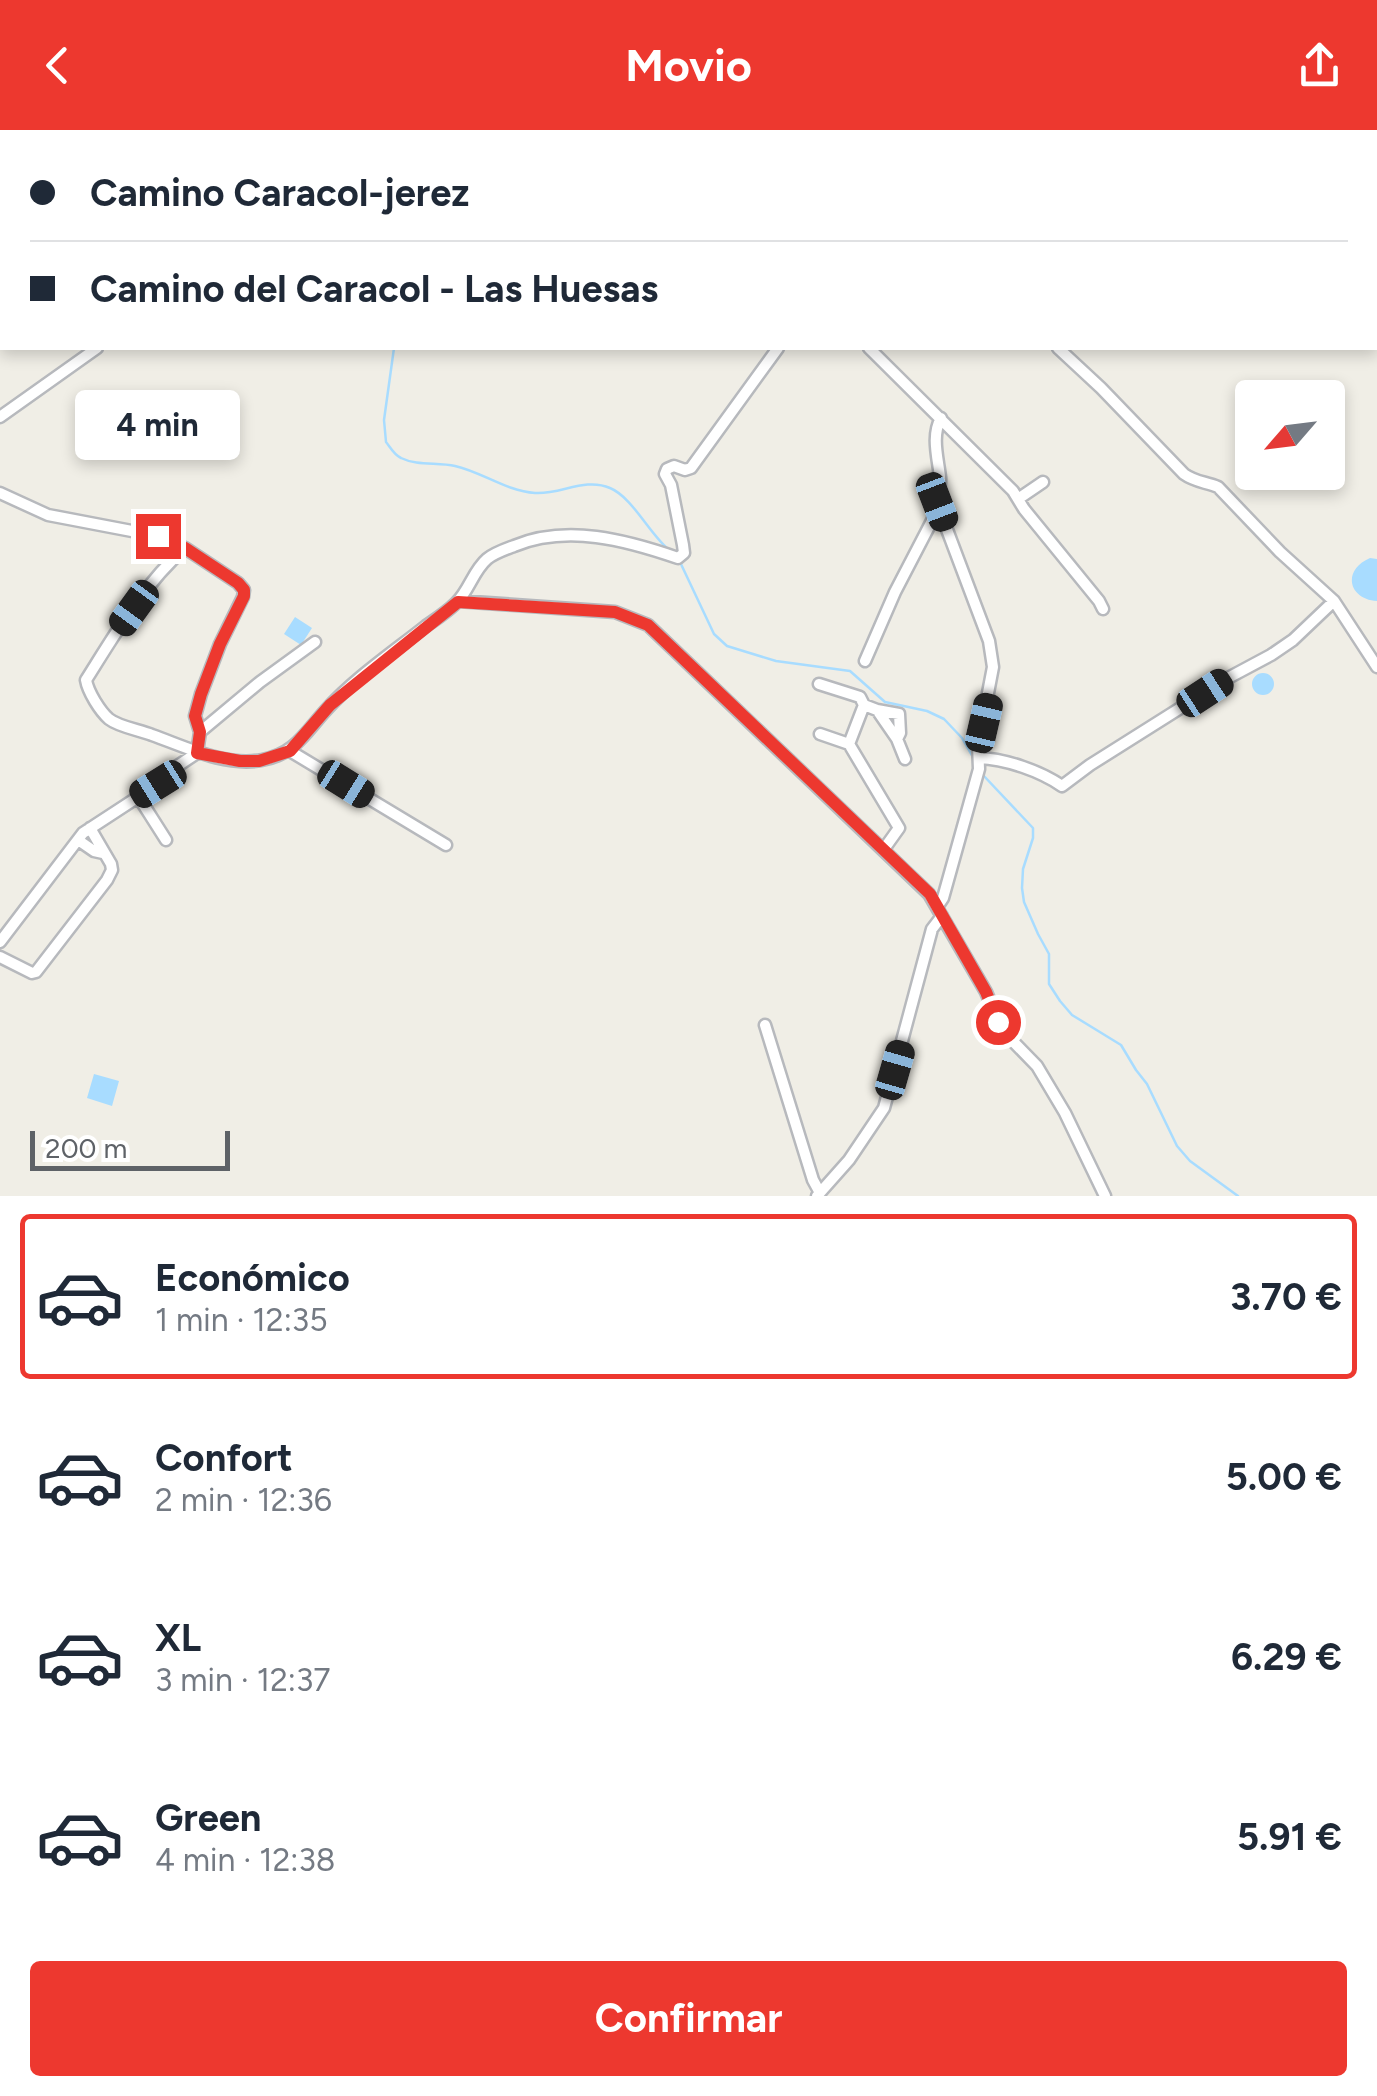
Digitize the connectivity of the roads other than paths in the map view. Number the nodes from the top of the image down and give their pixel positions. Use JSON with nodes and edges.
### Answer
{"nodes":[{"id":1,"x":94,"y":350,"type":"edge"},
{"id":2,"x":777,"y":350,"type":"edge"},
{"id":3,"x":871,"y":350,"type":"edge"},
{"id":4,"x":1060,"y":350,"type":"edge"},
{"id":5,"x":0,"y":418,"type":"edge"},
{"id":6,"x":942,"y":418,"type":"junction"},
{"id":7,"x":1043,"y":482,"type":"dead end"},
{"id":8,"x":0,"y":492,"type":"edge"},
{"id":9,"x":1018,"y":499,"type":"junction"},
{"id":10,"x":937,"y":502,"type":"junction"},
{"id":11,"x":185,"y":548,"type":"junction"},
{"id":12,"x":1334,"y":600,"type":"junction"},
{"id":13,"x":458,"y":602,"type":"junction"},
{"id":14,"x":1103,"y":609,"type":"dead end"},
{"id":15,"x":315,"y":642,"type":"dead end"},
{"id":16,"x":1375,"y":660,"type":"edge"},
{"id":17,"x":865,"y":661,"type":"dead end"},
{"id":18,"x":819,"y":684,"type":"dead end"},
{"id":19,"x":864,"y":705,"type":"junction"},
{"id":20,"x":200,"y":732,"type":"junction"},
{"id":21,"x":820,"y":734,"type":"dead end"},
{"id":22,"x":849,"y":744,"type":"junction"},
{"id":23,"x":290,"y":751,"type":"junction"},
{"id":24,"x":197,"y":753,"type":"junction"},
{"id":25,"x":905,"y":758,"type":"dead end"},
{"id":26,"x":979,"y":758,"type":"junction"},
{"id":27,"x":138,"y":796,"type":"junction"},
{"id":28,"x":90,"y":828,"type":"junction"},
{"id":29,"x":78,"y":840,"type":"junction"},
{"id":30,"x":166,"y":840,"type":"dead end"},
{"id":31,"x":446,"y":846,"type":"dead end"},
{"id":32,"x":884,"y":849,"type":"junction"},
{"id":33,"x":102,"y":853,"type":"junction"},
{"id":34,"x":940,"y":911,"type":"junction"},
{"id":35,"x":4,"y":929,"type":"edge"},
{"id":36,"x":0,"y":942,"type":"edge"},
{"id":37,"x":0,"y":957,"type":"edge"},
{"id":38,"x":765,"y":1025,"type":"dead end"},
{"id":39,"x":818,"y":1194,"type":"edge"},
{"id":40,"x":1105,"y":1196,"type":"edge"}],
"edges":[{"from":1,"to":5,"type":"street"},
{"from":2,"to":13,"type":"street"},
{"from":3,"to":6,"type":"street"},
{"from":4,"to":12,"type":"street"},
{"from":6,"to":9,"type":"street"},
{"from":6,"to":10,"type":"street"},
{"from":7,"to":9,"type":"street"},
{"from":8,"to":11,"type":"street"},
{"from":9,"to":14,"type":"street"},
{"from":10,"to":17,"type":"street"},
{"from":10,"to":26,"type":"street"},
{"from":11,"to":20,"type":"street"},
{"from":11,"to":24,"type":"street"},
{"from":12,"to":16,"type":"street"},
{"from":12,"to":26,"type":"street"},
{"from":13,"to":23,"type":"street"},
{"from":13,"to":32,"type":"street"},
{"from":15,"to":20,"type":"street"},
{"from":18,"to":19,"type":"street"},
{"from":19,"to":22,"type":"street"},
{"from":19,"to":25,"type":"street"},
{"from":20,"to":24,"type":"street"},
{"from":21,"to":22,"type":"street"},
{"from":22,"to":32,"type":"street"},
{"from":23,"to":24,"type":"street"},
{"from":23,"to":31,"type":"street"},
{"from":24,"to":27,"type":"street"},
{"from":26,"to":34,"type":"street"},
{"from":27,"to":28,"type":"street"},
{"from":27,"to":30,"type":"street"},
{"from":28,"to":29,"type":"street"},
{"from":28,"to":33,"type":"street"},
{"from":29,"to":33,"type":"street"},
{"from":29,"to":35,"type":"street"},
{"from":32,"to":34,"type":"street"},
{"from":33,"to":37,"type":"street"},
{"from":34,"to":39,"type":"street"},
{"from":34,"to":40,"type":"street"},
{"from":35,"to":36,"type":"street"},
{"from":38,"to":39,"type":"street"}]}
